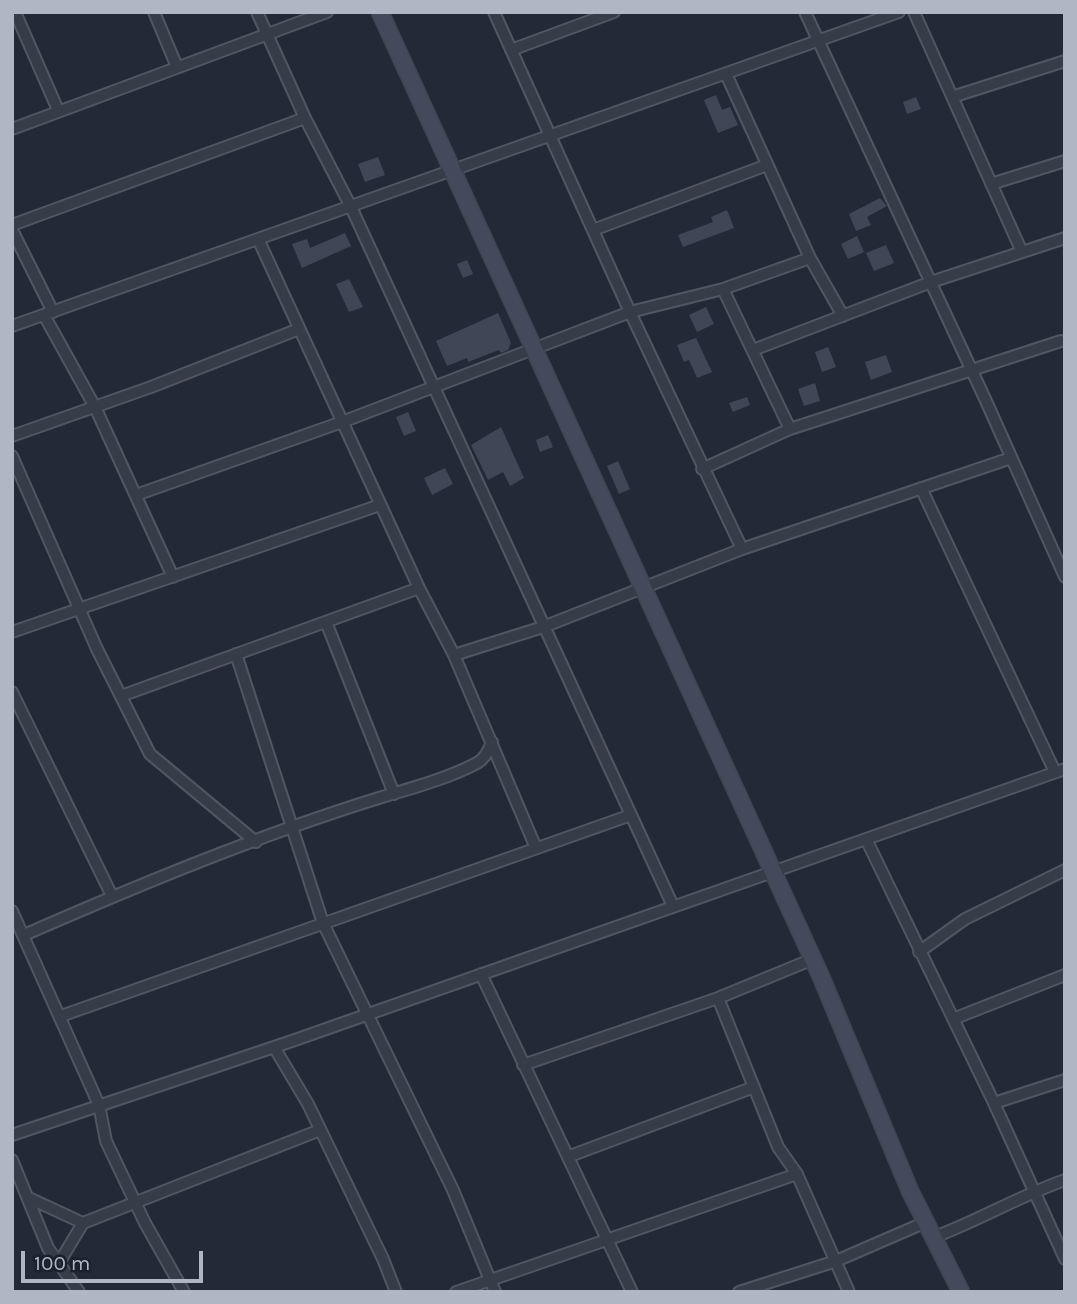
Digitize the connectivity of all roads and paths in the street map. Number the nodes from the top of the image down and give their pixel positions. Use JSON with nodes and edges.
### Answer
{"nodes":[{"id":1,"x":15,"y":12,"type":"edge"},
{"id":2,"x":154,"y":12,"type":"edge"},
{"id":3,"x":257,"y":12,"type":"edge"},
{"id":4,"x":327,"y":12,"type":"edge"},
{"id":5,"x":380,"y":12,"type":"edge"},
{"id":6,"x":494,"y":12,"type":"edge"},
{"id":7,"x":614,"y":12,"type":"edge"},
{"id":8,"x":805,"y":12,"type":"edge"},
{"id":9,"x":899,"y":12,"type":"edge"},
{"id":10,"x":914,"y":12,"type":"edge"},
{"id":11,"x":268,"y":35,"type":"junction"},
{"id":12,"x":818,"y":41,"type":"junction"},
{"id":13,"x":511,"y":50,"type":"junction"},
{"id":14,"x":1065,"y":61,"type":"edge"},
{"id":15,"x":177,"y":66,"type":"junction"},
{"id":16,"x":726,"y":74,"type":"junction"},
{"id":17,"x":952,"y":97,"type":"junction"},
{"id":18,"x":58,"y":110,"type":"junction"},
{"id":19,"x":305,"y":118,"type":"junction"},
{"id":20,"x":12,"y":129,"type":"edge"},
{"id":21,"x":551,"y":136,"type":"junction"},
{"id":22,"x":1065,"y":161,"type":"edge"},
{"id":23,"x":767,"y":165,"type":"junction"},
{"id":24,"x":454,"y":170,"type":"junction"},
{"id":25,"x":991,"y":184,"type":"junction"},
{"id":26,"x":351,"y":207,"type":"junction"},
{"id":27,"x":12,"y":225,"type":"edge"},
{"id":28,"x":12,"y":230,"type":"edge"},
{"id":29,"x":593,"y":230,"type":"junction"},
{"id":30,"x":1065,"y":238,"type":"edge"},
{"id":31,"x":259,"y":241,"type":"junction"},
{"id":32,"x":1022,"y":252,"type":"junction"},
{"id":33,"x":810,"y":258,"type":"junction"},
{"id":34,"x":931,"y":282,"type":"junction"},
{"id":35,"x":723,"y":289,"type":"junction"},
{"id":36,"x":629,"y":312,"type":"junction"},
{"id":37,"x":48,"y":314,"type":"junction"},
{"id":38,"x":843,"y":316,"type":"junction"},
{"id":39,"x":12,"y":327,"type":"edge"},
{"id":40,"x":299,"y":329,"type":"junction"},
{"id":41,"x":1063,"y":344,"type":"edge"},
{"id":42,"x":535,"y":349,"type":"junction"},
{"id":43,"x":753,"y":350,"type":"junction"},
{"id":44,"x":971,"y":370,"type":"junction"},
{"id":45,"x":433,"y":387,"type":"junction"},
{"id":46,"x":95,"y":407,"type":"junction"},
{"id":47,"x":342,"y":422,"type":"junction"},
{"id":48,"x":790,"y":429,"type":"junction"},
{"id":49,"x":12,"y":436,"type":"edge"},
{"id":50,"x":12,"y":456,"type":"edge"},
{"id":51,"x":1011,"y":458,"type":"junction"},
{"id":52,"x":702,"y":469,"type":"junction"},
{"id":53,"x":921,"y":488,"type":"junction"},
{"id":54,"x":136,"y":495,"type":"junction"},
{"id":55,"x":380,"y":505,"type":"junction"},
{"id":56,"x":742,"y":549,"type":"junction"},
{"id":57,"x":173,"y":577,"type":"junction"},
{"id":58,"x":1065,"y":578,"type":"edge"},
{"id":59,"x":419,"y":588,"type":"junction"},
{"id":60,"x":644,"y":589,"type":"junction"},
{"id":61,"x":79,"y":608,"type":"junction"},
{"id":62,"x":326,"y":622,"type":"junction"},
{"id":63,"x":543,"y":627,"type":"junction"},
{"id":64,"x":12,"y":632,"type":"edge"},
{"id":65,"x":236,"y":654,"type":"junction"},
{"id":66,"x":454,"y":656,"type":"junction"},
{"id":67,"x":12,"y":692,"type":"edge"},
{"id":68,"x":121,"y":696,"type":"junction"},
{"id":69,"x":492,"y":742,"type":"junction"},
{"id":70,"x":1060,"y":771,"type":"edge"},
{"id":71,"x":394,"y":793,"type":"junction"},
{"id":72,"x":631,"y":815,"type":"junction"},
{"id":73,"x":290,"y":825,"type":"junction"},
{"id":74,"x":866,"y":839,"type":"junction"},
{"id":75,"x":256,"y":842,"type":"junction"},
{"id":76,"x":536,"y":848,"type":"junction"},
{"id":77,"x":1065,"y":870,"type":"edge"},
{"id":78,"x":772,"y":871,"type":"junction"},
{"id":79,"x":113,"y":896,"type":"junction"},
{"id":80,"x":673,"y":906,"type":"junction"},
{"id":81,"x":12,"y":911,"type":"edge"},
{"id":82,"x":323,"y":923,"type":"junction"},
{"id":83,"x":24,"y":935,"type":"junction"},
{"id":84,"x":919,"y":952,"type":"junction"},
{"id":85,"x":813,"y":960,"type":"junction"},
{"id":86,"x":481,"y":974,"type":"junction"},
{"id":87,"x":1065,"y":975,"type":"edge"},
{"id":88,"x":718,"y":998,"type":"junction"},
{"id":89,"x":368,"y":1013,"type":"junction"},
{"id":90,"x":61,"y":1016,"type":"junction"},
{"id":91,"x":953,"y":1019,"type":"junction"},
{"id":92,"x":274,"y":1047,"type":"junction"},
{"id":93,"x":523,"y":1065,"type":"junction"},
{"id":94,"x":1065,"y":1080,"type":"edge"},
{"id":95,"x":754,"y":1087,"type":"junction"},
{"id":96,"x":995,"y":1103,"type":"junction"},
{"id":97,"x":99,"y":1105,"type":"junction"},
{"id":98,"x":320,"y":1130,"type":"junction"},
{"id":99,"x":12,"y":1135,"type":"edge"},
{"id":100,"x":570,"y":1156,"type":"junction"},
{"id":101,"x":12,"y":1160,"type":"edge"},
{"id":102,"x":797,"y":1174,"type":"junction"},
{"id":103,"x":1065,"y":1180,"type":"edge"},
{"id":104,"x":1034,"y":1190,"type":"junction"},
{"id":105,"x":29,"y":1198,"type":"junction"},
{"id":106,"x":136,"y":1205,"type":"junction"},
{"id":107,"x":926,"y":1222,"type":"junction"},
{"id":108,"x":83,"y":1223,"type":"junction"},
{"id":109,"x":932,"y":1238,"type":"junction"},
{"id":110,"x":608,"y":1239,"type":"junction"},
{"id":111,"x":1065,"y":1259,"type":"edge"},
{"id":112,"x":836,"y":1261,"type":"junction"},
{"id":113,"x":59,"y":1263,"type":"junction"},
{"id":114,"x":490,"y":1280,"type":"junction"},
{"id":115,"x":79,"y":1292,"type":"edge"},
{"id":116,"x":184,"y":1292,"type":"edge"},
{"id":117,"x":396,"y":1292,"type":"edge"},
{"id":118,"x":456,"y":1292,"type":"edge"},
{"id":119,"x":495,"y":1292,"type":"edge"},
{"id":120,"x":632,"y":1292,"type":"edge"},
{"id":121,"x":739,"y":1292,"type":"edge"},
{"id":122,"x":849,"y":1292,"type":"edge"},
{"id":123,"x":961,"y":1292,"type":"edge"}],
"edges":[{"from":1,"to":18,"type":"street"},
{"from":2,"to":15,"type":"street"},
{"from":3,"to":11,"type":"street"},
{"from":4,"to":11,"type":"street"},
{"from":5,"to":24,"type":"street"},
{"from":6,"to":13,"type":"street"},
{"from":7,"to":13,"type":"street"},
{"from":8,"to":12,"type":"street"},
{"from":9,"to":12,"type":"street"},
{"from":10,"to":17,"type":"street"},
{"from":11,"to":15,"type":"street"},
{"from":11,"to":19,"type":"street"},
{"from":12,"to":16,"type":"street"},
{"from":12,"to":34,"type":"street"},
{"from":13,"to":21,"type":"street"},
{"from":14,"to":17,"type":"street"},
{"from":15,"to":18,"type":"street"},
{"from":16,"to":21,"type":"street"},
{"from":16,"to":23,"type":"street"},
{"from":17,"to":25,"type":"street"},
{"from":18,"to":20,"type":"street"},
{"from":19,"to":26,"type":"street"},
{"from":19,"to":27,"type":"street"},
{"from":21,"to":24,"type":"street"},
{"from":21,"to":29,"type":"street"},
{"from":22,"to":25,"type":"street"},
{"from":23,"to":29,"type":"street"},
{"from":23,"to":33,"type":"street"},
{"from":24,"to":26,"type":"street"},
{"from":24,"to":42,"type":"street"},
{"from":25,"to":32,"type":"street"},
{"from":26,"to":31,"type":"street"},
{"from":26,"to":45,"type":"street"},
{"from":28,"to":37,"type":"street"},
{"from":29,"to":36,"type":"street"},
{"from":30,"to":32,"type":"street"},
{"from":31,"to":37,"type":"street"},
{"from":31,"to":40,"type":"street"},
{"from":32,"to":34,"type":"street"},
{"from":33,"to":35,"type":"street"},
{"from":33,"to":38,"type":"street"},
{"from":34,"to":38,"type":"street"},
{"from":34,"to":44,"type":"street"},
{"from":35,"to":36,"type":"street"},
{"from":35,"to":43,"type":"street"},
{"from":36,"to":42,"type":"street"},
{"from":36,"to":52,"type":"street"},
{"from":37,"to":39,"type":"street"},
{"from":37,"to":46,"type":"street"},
{"from":38,"to":43,"type":"street"},
{"from":40,"to":46,"type":"street"},
{"from":40,"to":47,"type":"street"},
{"from":41,"to":44,"type":"street"},
{"from":42,"to":45,"type":"street"},
{"from":42,"to":60,"type":"street"},
{"from":43,"to":48,"type":"street"},
{"from":44,"to":48,"type":"street"},
{"from":44,"to":51,"type":"street"},
{"from":45,"to":47,"type":"street"},
{"from":45,"to":63,"type":"street"},
{"from":46,"to":49,"type":"street"},
{"from":46,"to":54,"type":"street"},
{"from":47,"to":54,"type":"street"},
{"from":47,"to":55,"type":"street"},
{"from":48,"to":52,"type":"street"},
{"from":50,"to":61,"type":"street"},
{"from":51,"to":53,"type":"street"},
{"from":51,"to":58,"type":"street"},
{"from":52,"to":56,"type":"street"},
{"from":53,"to":56,"type":"street"},
{"from":53,"to":70,"type":"street"},
{"from":54,"to":57,"type":"street"},
{"from":55,"to":57,"type":"street"},
{"from":55,"to":59,"type":"street"},
{"from":56,"to":60,"type":"street"},
{"from":57,"to":61,"type":"street"},
{"from":59,"to":62,"type":"street"},
{"from":59,"to":66,"type":"street"},
{"from":60,"to":63,"type":"street"},
{"from":60,"to":78,"type":"street"},
{"from":61,"to":64,"type":"street"},
{"from":61,"to":68,"type":"street"},
{"from":62,"to":65,"type":"street"},
{"from":62,"to":71,"type":"street"},
{"from":63,"to":66,"type":"street"},
{"from":63,"to":72,"type":"street"},
{"from":65,"to":68,"type":"street"},
{"from":65,"to":73,"type":"street"},
{"from":66,"to":69,"type":"street"},
{"from":67,"to":79,"type":"street"},
{"from":68,"to":75,"type":"street"},
{"from":69,"to":71,"type":"street"},
{"from":69,"to":76,"type":"street"},
{"from":70,"to":74,"type":"street"},
{"from":71,"to":73,"type":"street"},
{"from":72,"to":76,"type":"street"},
{"from":72,"to":80,"type":"street"},
{"from":73,"to":75,"type":"street"},
{"from":73,"to":82,"type":"street"},
{"from":74,"to":78,"type":"street"},
{"from":74,"to":84,"type":"street"},
{"from":75,"to":79,"type":"street"},
{"from":76,"to":82,"type":"street"},
{"from":77,"to":84,"type":"street"},
{"from":78,"to":80,"type":"street"},
{"from":78,"to":85,"type":"street"},
{"from":79,"to":83,"type":"street"},
{"from":80,"to":86,"type":"street"},
{"from":81,"to":83,"type":"street"},
{"from":82,"to":89,"type":"street"},
{"from":82,"to":90,"type":"street"},
{"from":83,"to":90,"type":"street"},
{"from":84,"to":91,"type":"street"},
{"from":85,"to":88,"type":"street"},
{"from":85,"to":107,"type":"street"},
{"from":86,"to":89,"type":"street"},
{"from":86,"to":93,"type":"street"},
{"from":87,"to":91,"type":"street"},
{"from":88,"to":93,"type":"street"},
{"from":88,"to":95,"type":"street"},
{"from":89,"to":92,"type":"street"},
{"from":89,"to":114,"type":"street"},
{"from":90,"to":97,"type":"street"},
{"from":91,"to":96,"type":"street"},
{"from":92,"to":97,"type":"street"},
{"from":92,"to":98,"type":"street"},
{"from":93,"to":100,"type":"street"},
{"from":94,"to":96,"type":"street"},
{"from":95,"to":100,"type":"street"},
{"from":95,"to":102,"type":"street"},
{"from":96,"to":104,"type":"street"},
{"from":97,"to":99,"type":"street"},
{"from":97,"to":106,"type":"street"},
{"from":98,"to":106,"type":"street"},
{"from":98,"to":117,"type":"street"},
{"from":100,"to":110,"type":"street"},
{"from":101,"to":105,"type":"street"},
{"from":102,"to":110,"type":"street"},
{"from":102,"to":112,"type":"street"},
{"from":103,"to":104,"type":"street"},
{"from":104,"to":109,"type":"street"},
{"from":104,"to":111,"type":"street"},
{"from":105,"to":108,"type":"street"},
{"from":105,"to":113,"type":"street"},
{"from":106,"to":108,"type":"street"},
{"from":106,"to":116,"type":"street"},
{"from":107,"to":109,"type":"street"},
{"from":107,"to":112,"type":"street"},
{"from":108,"to":113,"type":"street"},
{"from":109,"to":123,"type":"street"},
{"from":110,"to":114,"type":"street"},
{"from":110,"to":120,"type":"street"},
{"from":112,"to":121,"type":"street"},
{"from":112,"to":122,"type":"street"},
{"from":113,"to":115,"type":"street"},
{"from":114,"to":118,"type":"street"},
{"from":114,"to":119,"type":"street"}]}
